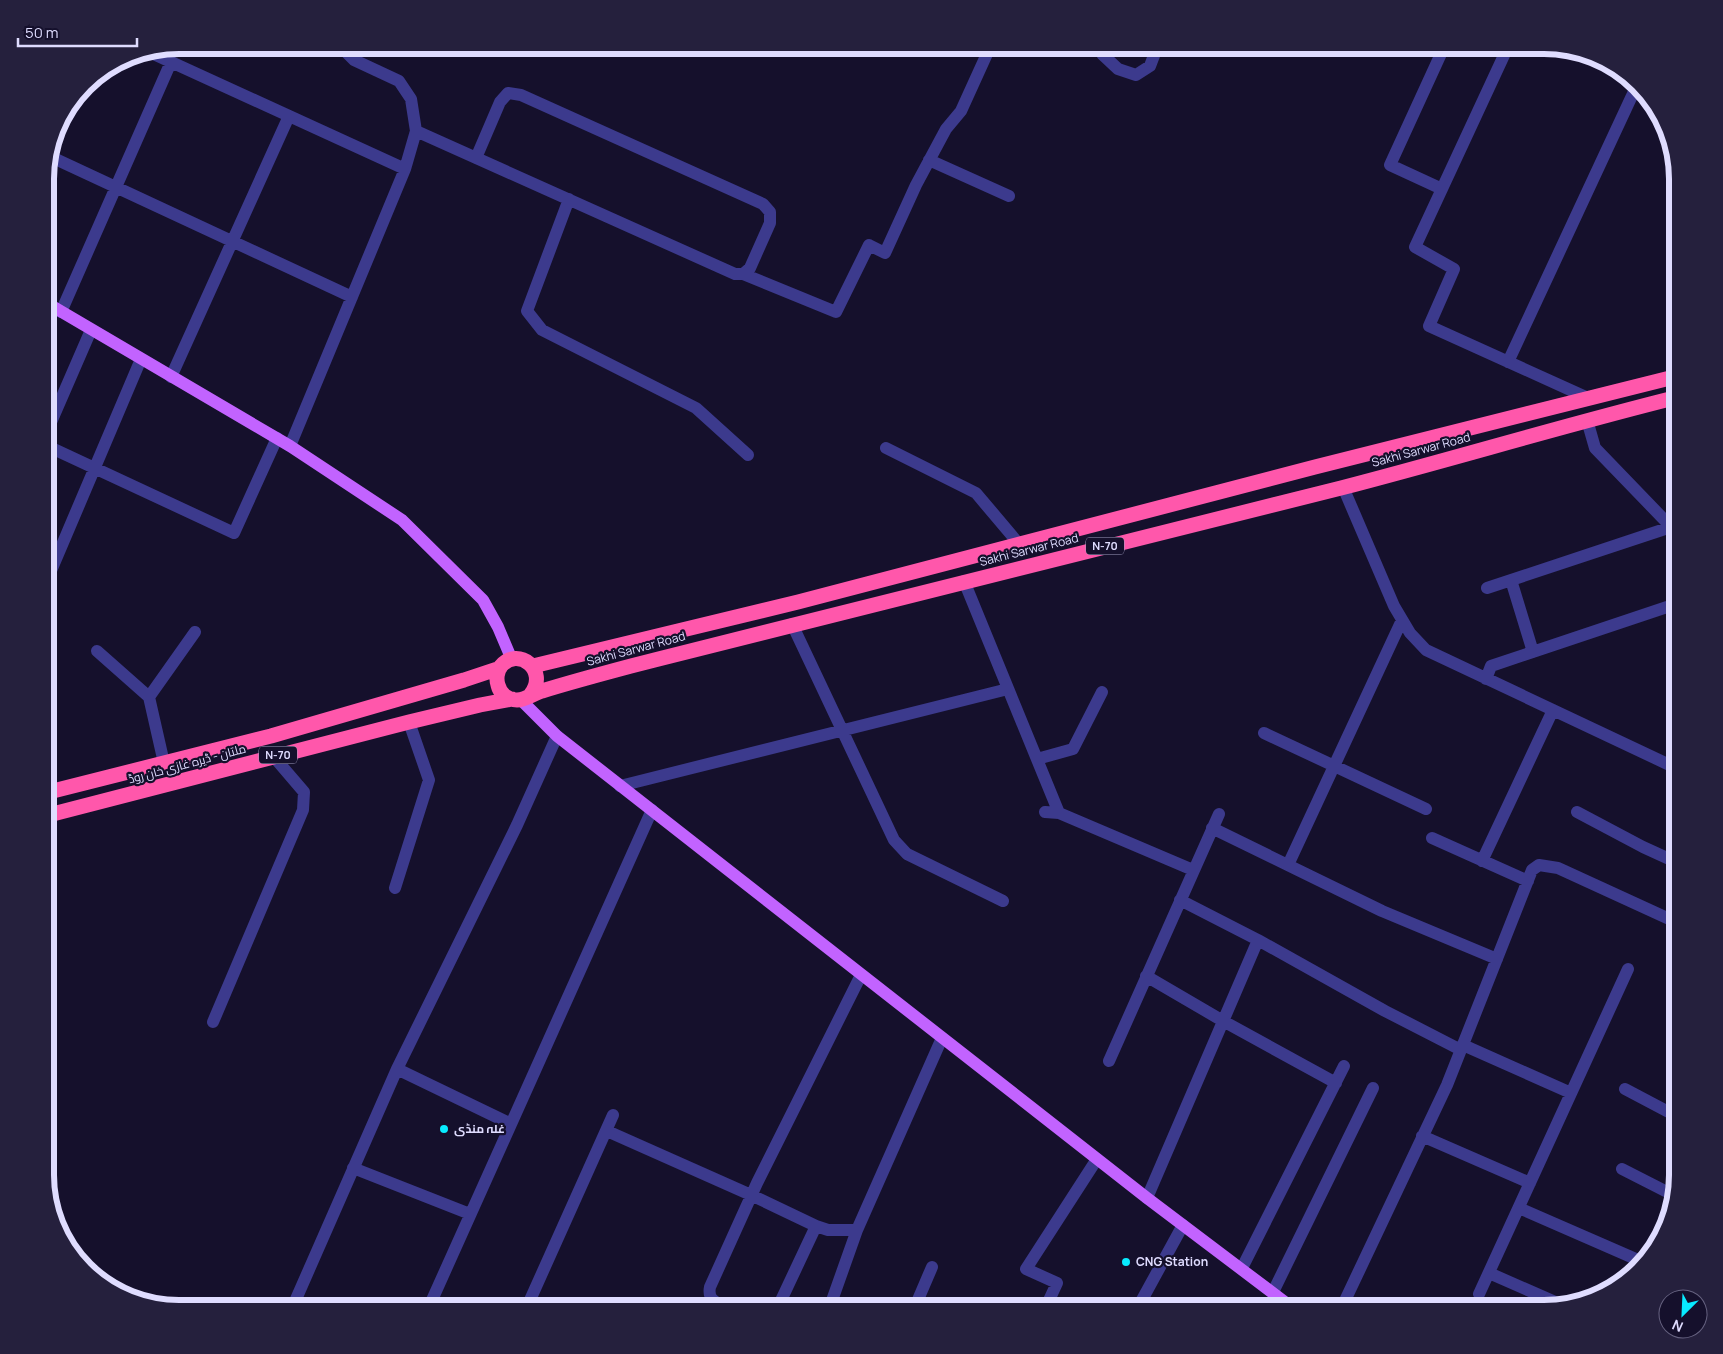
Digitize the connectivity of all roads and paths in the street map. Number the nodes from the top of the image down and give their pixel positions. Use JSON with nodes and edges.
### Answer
{"nodes":[{"id":1,"x":348,"y":54,"type":"edge"},
{"id":2,"x":987,"y":54,"type":"edge"},
{"id":3,"x":1102,"y":54,"type":"edge"},
{"id":4,"x":1155,"y":54,"type":"edge"},
{"id":5,"x":1441,"y":54,"type":"edge"},
{"id":6,"x":1505,"y":54,"type":"edge"},
{"id":7,"x":158,"y":56,"type":"edge"},
{"id":8,"x":171,"y":62,"type":"junction"},
{"id":9,"x":1634,"y":92,"type":"edge"},
{"id":10,"x":289,"y":116,"type":"junction"},
{"id":11,"x":416,"y":131,"type":"junction"},
{"id":12,"x":476,"y":158,"type":"junction"},
{"id":13,"x":55,"y":159,"type":"edge"},
{"id":14,"x":929,"y":160,"type":"junction"},
{"id":15,"x":406,"y":169,"type":"junction"},
{"id":16,"x":115,"y":187,"type":"junction"},
{"id":17,"x":1442,"y":189,"type":"junction"},
{"id":18,"x":1009,"y":196,"type":"dead end"},
{"id":19,"x":569,"y":200,"type":"junction"},
{"id":20,"x":233,"y":241,"type":"junction"},
{"id":21,"x":743,"y":274,"type":"junction"},
{"id":22,"x":352,"y":297,"type":"junction"},
{"id":23,"x":54,"y":308,"type":"edge"},
{"id":24,"x":61,"y":312,"type":"junction"},
{"id":25,"x":92,"y":330,"type":"junction"},
{"id":26,"x":141,"y":359,"type":"junction"},
{"id":27,"x":1508,"y":362,"type":"junction"},
{"id":28,"x":171,"y":377,"type":"junction"},
{"id":29,"x":1669,"y":378,"type":"edge"},
{"id":30,"x":1588,"y":398,"type":"junction"},
{"id":31,"x":1669,"y":399,"type":"edge"},
{"id":32,"x":54,"y":416,"type":"edge"},
{"id":33,"x":1587,"y":420,"type":"junction"},
{"id":34,"x":277,"y":438,"type":"junction"},
{"id":35,"x":290,"y":446,"type":"junction"},
{"id":36,"x":886,"y":448,"type":"dead end"},
{"id":37,"x":54,"y":449,"type":"edge"},
{"id":38,"x":748,"y":455,"type":"dead end"},
{"id":39,"x":95,"y":468,"type":"junction"},
{"id":40,"x":1343,"y":487,"type":"junction"},
{"id":41,"x":1669,"y":525,"type":"edge"},
{"id":42,"x":1669,"y":532,"type":"edge"},
{"id":43,"x":1019,"y":544,"type":"junction"},
{"id":44,"x":54,"y":564,"type":"edge"},
{"id":45,"x":1511,"y":580,"type":"junction"},
{"id":46,"x":964,"y":581,"type":"junction"},
{"id":47,"x":1487,"y":588,"type":"dead end"},
{"id":48,"x":1667,"y":607,"type":"dead end"},
{"id":49,"x":1402,"y":620,"type":"junction"},
{"id":50,"x":792,"y":624,"type":"junction"},
{"id":51,"x":196,"y":632,"type":"dead end"},
{"id":52,"x":97,"y":652,"type":"dead end"},
{"id":53,"x":1533,"y":652,"type":"junction"},
{"id":54,"x":506,"y":664,"type":"junction"},
{"id":55,"x":533,"y":666,"type":"junction"},
{"id":56,"x":1486,"y":679,"type":"junction"},
{"id":57,"x":1008,"y":689,"type":"junction"},
{"id":58,"x":1102,"y":692,"type":"dead end"},
{"id":59,"x":149,"y":697,"type":"junction"},
{"id":60,"x":521,"y":697,"type":"junction"},
{"id":61,"x":1553,"y":710,"type":"junction"},
{"id":62,"x":409,"y":722,"type":"junction"},
{"id":63,"x":842,"y":730,"type":"junction"},
{"id":64,"x":1264,"y":734,"type":"dead end"},
{"id":65,"x":557,"y":736,"type":"junction"},
{"id":66,"x":274,"y":757,"type":"junction"},
{"id":67,"x":1037,"y":758,"type":"junction"},
{"id":68,"x":164,"y":763,"type":"junction"},
{"id":69,"x":1669,"y":765,"type":"edge"},
{"id":70,"x":1334,"y":766,"type":"junction"},
{"id":71,"x":620,"y":786,"type":"junction"},
{"id":72,"x":54,"y":790,"type":"edge"},
{"id":73,"x":1426,"y":809,"type":"dead end"},
{"id":74,"x":652,"y":810,"type":"junction"},
{"id":75,"x":1045,"y":812,"type":"dead end"},
{"id":76,"x":1577,"y":812,"type":"dead end"},
{"id":77,"x":1060,"y":813,"type":"junction"},
{"id":78,"x":54,"y":814,"type":"edge"},
{"id":79,"x":1219,"y":814,"type":"dead end"},
{"id":80,"x":1212,"y":828,"type":"junction"},
{"id":81,"x":1432,"y":838,"type":"dead end"},
{"id":82,"x":1669,"y":859,"type":"edge"},
{"id":83,"x":1482,"y":861,"type":"junction"},
{"id":84,"x":1288,"y":866,"type":"junction"},
{"id":85,"x":1194,"y":870,"type":"junction"},
{"id":86,"x":1528,"y":881,"type":"junction"},
{"id":87,"x":395,"y":888,"type":"dead end"},
{"id":88,"x":1180,"y":900,"type":"junction"},
{"id":89,"x":1004,"y":901,"type":"dead end"},
{"id":90,"x":1669,"y":919,"type":"edge"},
{"id":91,"x":1258,"y":940,"type":"junction"},
{"id":92,"x":1497,"y":959,"type":"junction"},
{"id":93,"x":1628,"y":969,"type":"dead end"},
{"id":94,"x":861,"y":975,"type":"junction"},
{"id":95,"x":1146,"y":976,"type":"junction"},
{"id":96,"x":1223,"y":1021,"type":"junction"},
{"id":97,"x":213,"y":1022,"type":"dead end"},
{"id":98,"x":942,"y":1038,"type":"junction"},
{"id":99,"x":1462,"y":1047,"type":"junction"},
{"id":100,"x":1109,"y":1061,"type":"dead end"},
{"id":101,"x":1344,"y":1066,"type":"dead end"},
{"id":102,"x":397,"y":1069,"type":"junction"},
{"id":103,"x":1336,"y":1083,"type":"junction"},
{"id":104,"x":1373,"y":1088,"type":"dead end"},
{"id":105,"x":1625,"y":1089,"type":"dead end"},
{"id":106,"x":1571,"y":1093,"type":"junction"},
{"id":107,"x":1669,"y":1112,"type":"edge"},
{"id":108,"x":613,"y":1115,"type":"dead end"},
{"id":109,"x":511,"y":1124,"type":"junction"},
{"id":110,"x":607,"y":1130,"type":"junction"},
{"id":111,"x":1422,"y":1136,"type":"junction"},
{"id":112,"x":1097,"y":1159,"type":"junction"},
{"id":113,"x":353,"y":1168,"type":"junction"},
{"id":114,"x":1622,"y":1169,"type":"dead end"},
{"id":115,"x":1530,"y":1183,"type":"junction"},
{"id":116,"x":1668,"y":1192,"type":"edge"},
{"id":117,"x":751,"y":1195,"type":"junction"},
{"id":118,"x":1147,"y":1198,"type":"junction"},
{"id":119,"x":1519,"y":1208,"type":"junction"},
{"id":120,"x":470,"y":1214,"type":"junction"},
{"id":121,"x":1183,"y":1225,"type":"junction"},
{"id":122,"x":816,"y":1226,"type":"junction"},
{"id":123,"x":857,"y":1230,"type":"junction"},
{"id":124,"x":1637,"y":1259,"type":"edge"},
{"id":125,"x":932,"y":1267,"type":"dead end"},
{"id":126,"x":1242,"y":1268,"type":"junction"},
{"id":127,"x":1489,"y":1273,"type":"junction"},
{"id":128,"x":1273,"y":1292,"type":"junction"},
{"id":129,"x":1479,"y":1294,"type":"dead end"},
{"id":130,"x":296,"y":1300,"type":"edge"},
{"id":131,"x":432,"y":1300,"type":"edge"},
{"id":132,"x":530,"y":1300,"type":"edge"},
{"id":133,"x":713,"y":1300,"type":"edge"},
{"id":134,"x":781,"y":1300,"type":"edge"},
{"id":135,"x":831,"y":1300,"type":"edge"},
{"id":136,"x":918,"y":1300,"type":"edge"},
{"id":137,"x":1049,"y":1300,"type":"edge"},
{"id":138,"x":1142,"y":1300,"type":"edge"},
{"id":139,"x":1283,"y":1300,"type":"edge"},
{"id":140,"x":1345,"y":1300,"type":"edge"},
{"id":141,"x":1550,"y":1300,"type":"edge"}],
"edges":[{"from":1,"to":11,"type":"street"},
{"from":2,"to":14,"type":"street"},
{"from":3,"to":4,"type":"street"},
{"from":5,"to":17,"type":"street"},
{"from":6,"to":17,"type":"street"},
{"from":7,"to":8,"type":"street"},
{"from":8,"to":10,"type":"street"},
{"from":8,"to":16,"type":"street"},
{"from":9,"to":27,"type":"street"},
{"from":10,"to":15,"type":"street"},
{"from":10,"to":20,"type":"street"},
{"from":11,"to":12,"type":"street"},
{"from":11,"to":15,"type":"street"},
{"from":12,"to":19,"type":"street"},
{"from":12,"to":21,"type":"street"},
{"from":13,"to":16,"type":"street"},
{"from":14,"to":18,"type":"street"},
{"from":14,"to":21,"type":"street"},
{"from":15,"to":22,"type":"street"},
{"from":16,"to":20,"type":"street"},
{"from":16,"to":24,"type":"street"},
{"from":17,"to":27,"type":"street"},
{"from":19,"to":21,"type":"street"},
{"from":19,"to":38,"type":"street"},
{"from":20,"to":22,"type":"street"},
{"from":20,"to":28,"type":"street"},
{"from":22,"to":35,"type":"street"},
{"from":23,"to":24,"type":"main road"},
{"from":24,"to":25,"type":"main road"},
{"from":25,"to":26,"type":"main road"},
{"from":25,"to":32,"type":"street"},
{"from":26,"to":28,"type":"main road"},
{"from":26,"to":39,"type":"street"},
{"from":27,"to":30,"type":"street"},
{"from":28,"to":34,"type":"main road"},
{"from":29,"to":30,"type":"highway","name":"Sakhi Sarwar Road","number":"N-70"},
{"from":30,"to":43,"type":"highway","name":"Sakhi Sarwar Road","number":"N-70"},
{"from":31,"to":33,"type":"highway","name":"Sakhi Sarwar Road","number":"N-70"},
{"from":33,"to":40,"type":"highway","name":"Sakhi Sarwar Road","number":"N-70"},
{"from":33,"to":41,"type":"street"},
{"from":34,"to":35,"type":"main road"},
{"from":34,"to":39,"type":"street"},
{"from":35,"to":54,"type":"main road"},
{"from":36,"to":43,"type":"street"},
{"from":37,"to":39,"type":"street"},
{"from":39,"to":44,"type":"street"},
{"from":40,"to":46,"type":"highway","name":"Sakhi Sarwar Road","number":"N-70"},
{"from":40,"to":49,"type":"street"},
{"from":42,"to":45,"type":"street"},
{"from":43,"to":55,"type":"highway","name":"Sakhi Sarwar Road","number":"N-70"},
{"from":45,"to":47,"type":"street"},
{"from":45,"to":53,"type":"street"},
{"from":46,"to":50,"type":"highway","name":"Sakhi Sarwar Road","number":"N-70"},
{"from":46,"to":57,"type":"street"},
{"from":48,"to":53,"type":"street"},
{"from":49,"to":56,"type":"street"},
{"from":49,"to":70,"type":"street"},
{"from":50,"to":60,"type":"highway","name":"Sakhi Sarwar Road","number":"N-70"},
{"from":50,"to":63,"type":"street"},
{"from":51,"to":59,"type":"street"},
{"from":52,"to":59,"type":"street"},
{"from":53,"to":56,"type":"street"},
{"from":54,"to":55,"type":"highway","number":"N-70"},
{"from":54,"to":60,"type":"highway"},
{"from":54,"to":68,"type":"highway","name":"ملتان - ڈیرہ غازی خان روڈ","number":"N-70"},
{"from":55,"to":60,"type":"highway"},
{"from":56,"to":61,"type":"street"},
{"from":57,"to":63,"type":"street"},
{"from":57,"to":67,"type":"street"},
{"from":58,"to":67,"type":"street"},
{"from":59,"to":68,"type":"street"},
{"from":60,"to":62,"type":"highway","name":"ملتان - ڈیرہ غازی خان روڈ","number":"N-70"},
{"from":60,"to":65,"type":"main road"},
{"from":61,"to":69,"type":"street"},
{"from":61,"to":83,"type":"street"},
{"from":62,"to":66,"type":"highway","name":"ملتان - ڈیرہ غازی خان روڈ","number":"N-70"},
{"from":62,"to":87,"type":"street"},
{"from":63,"to":71,"type":"street"},
{"from":63,"to":89,"type":"street"},
{"from":64,"to":70,"type":"street"},
{"from":65,"to":71,"type":"main road"},
{"from":65,"to":102,"type":"street"},
{"from":66,"to":78,"type":"highway","name":"ملتان - ڈیرہ غازی خان روڈ","number":"N-70"},
{"from":66,"to":97,"type":"street"},
{"from":67,"to":77,"type":"street"},
{"from":68,"to":72,"type":"highway","name":"ملتان - ڈیرہ غازی خان روڈ","number":"N-70"},
{"from":70,"to":73,"type":"street"},
{"from":70,"to":84,"type":"street"},
{"from":71,"to":74,"type":"main road"},
{"from":74,"to":94,"type":"main road"},
{"from":74,"to":109,"type":"street"},
{"from":75,"to":77,"type":"street"},
{"from":76,"to":82,"type":"street"},
{"from":77,"to":85,"type":"street"},
{"from":79,"to":80,"type":"street"},
{"from":80,"to":84,"type":"street"},
{"from":80,"to":85,"type":"street"},
{"from":81,"to":83,"type":"street"},
{"from":83,"to":86,"type":"street"},
{"from":84,"to":92,"type":"street"},
{"from":85,"to":88,"type":"street"},
{"from":86,"to":90,"type":"street"},
{"from":86,"to":92,"type":"street"},
{"from":88,"to":91,"type":"street"},
{"from":88,"to":95,"type":"street"},
{"from":91,"to":96,"type":"street"},
{"from":91,"to":99,"type":"street"},
{"from":92,"to":99,"type":"street"},
{"from":93,"to":106,"type":"street"},
{"from":94,"to":98,"type":"main road"},
{"from":94,"to":117,"type":"street"},
{"from":95,"to":96,"type":"street"},
{"from":95,"to":100,"type":"street"},
{"from":96,"to":103,"type":"street"},
{"from":96,"to":118,"type":"street"},
{"from":98,"to":112,"type":"main road"},
{"from":98,"to":123,"type":"street"},
{"from":99,"to":106,"type":"street"},
{"from":99,"to":111,"type":"street"},
{"from":101,"to":103,"type":"street"},
{"from":102,"to":109,"type":"street"},
{"from":102,"to":113,"type":"street"},
{"from":103,"to":126,"type":"street"},
{"from":104,"to":128,"type":"street"},
{"from":105,"to":107,"type":"street"},
{"from":106,"to":115,"type":"street"},
{"from":108,"to":110,"type":"street"},
{"from":109,"to":120,"type":"street"},
{"from":110,"to":117,"type":"street"},
{"from":110,"to":132,"type":"street"},
{"from":111,"to":115,"type":"street"},
{"from":111,"to":140,"type":"street"},
{"from":112,"to":118,"type":"main road"},
{"from":112,"to":137,"type":"street"},
{"from":113,"to":120,"type":"street"},
{"from":113,"to":130,"type":"street"},
{"from":114,"to":116,"type":"street"},
{"from":115,"to":119,"type":"street"},
{"from":117,"to":122,"type":"street"},
{"from":117,"to":133,"type":"street"},
{"from":118,"to":121,"type":"main road"},
{"from":119,"to":124,"type":"street"},
{"from":119,"to":127,"type":"street"},
{"from":120,"to":131,"type":"street"},
{"from":121,"to":126,"type":"main road"},
{"from":121,"to":138,"type":"street"},
{"from":122,"to":123,"type":"street"},
{"from":122,"to":134,"type":"street"},
{"from":123,"to":135,"type":"street"},
{"from":125,"to":136,"type":"street"},
{"from":126,"to":128,"type":"main road"},
{"from":127,"to":129,"type":"street"},
{"from":127,"to":141,"type":"street"},
{"from":128,"to":139,"type":"main road"}]}
